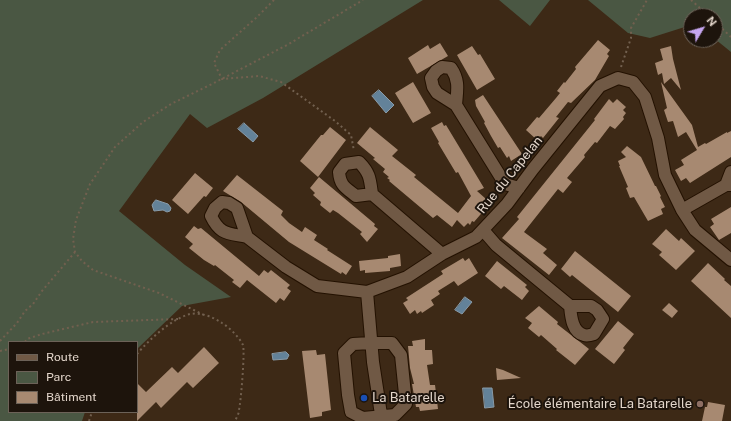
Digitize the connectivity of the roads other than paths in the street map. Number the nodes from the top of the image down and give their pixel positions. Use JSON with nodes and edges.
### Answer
{"nodes":[{"id":1,"x":456,"y":106,"type":"dead end"},
{"id":2,"x":731,"y":172,"type":"edge"},
{"id":3,"x":728,"y":185,"type":"edge"},
{"id":4,"x":519,"y":188,"type":"junction"},
{"id":5,"x":372,"y":194,"type":"junction"},
{"id":6,"x":682,"y":210,"type":"junction"},
{"id":7,"x":483,"y":230,"type":"junction"},
{"id":8,"x":247,"y":236,"type":"dead end"},
{"id":9,"x":442,"y":254,"type":"junction"},
{"id":10,"x":731,"y":260,"type":"edge"},
{"id":11,"x":367,"y":292,"type":"junction"},
{"id":12,"x":570,"y":306,"type":"dead end"},
{"id":13,"x":371,"y":343,"type":"junction"},
{"id":14,"x":382,"y":419,"type":"edge"}],
"edges":[{"from":1,"to":4,"type":"street"},
{"from":2,"to":3,"type":"street"},
{"from":3,"to":6,"type":"street"},
{"from":4,"to":6,"type":"street","name":"Rue du Capelan"},
{"from":4,"to":7,"type":"street","name":"Rue du Capelan"},
{"from":5,"to":5,"type":"street"},
{"from":5,"to":9,"type":"street"},
{"from":6,"to":10,"type":"street"},
{"from":7,"to":9,"type":"street","name":"Rue du Capelan"},
{"from":7,"to":12,"type":"street"},
{"from":8,"to":11,"type":"street","name":"Rue du Capelan"},
{"from":9,"to":11,"type":"street","name":"Rue du Capelan"},
{"from":11,"to":13,"type":"street"},
{"from":13,"to":14,"type":"street"},
{"from":13,"to":14,"type":"street"},
{"from":13,"to":14,"type":"street"}]}
